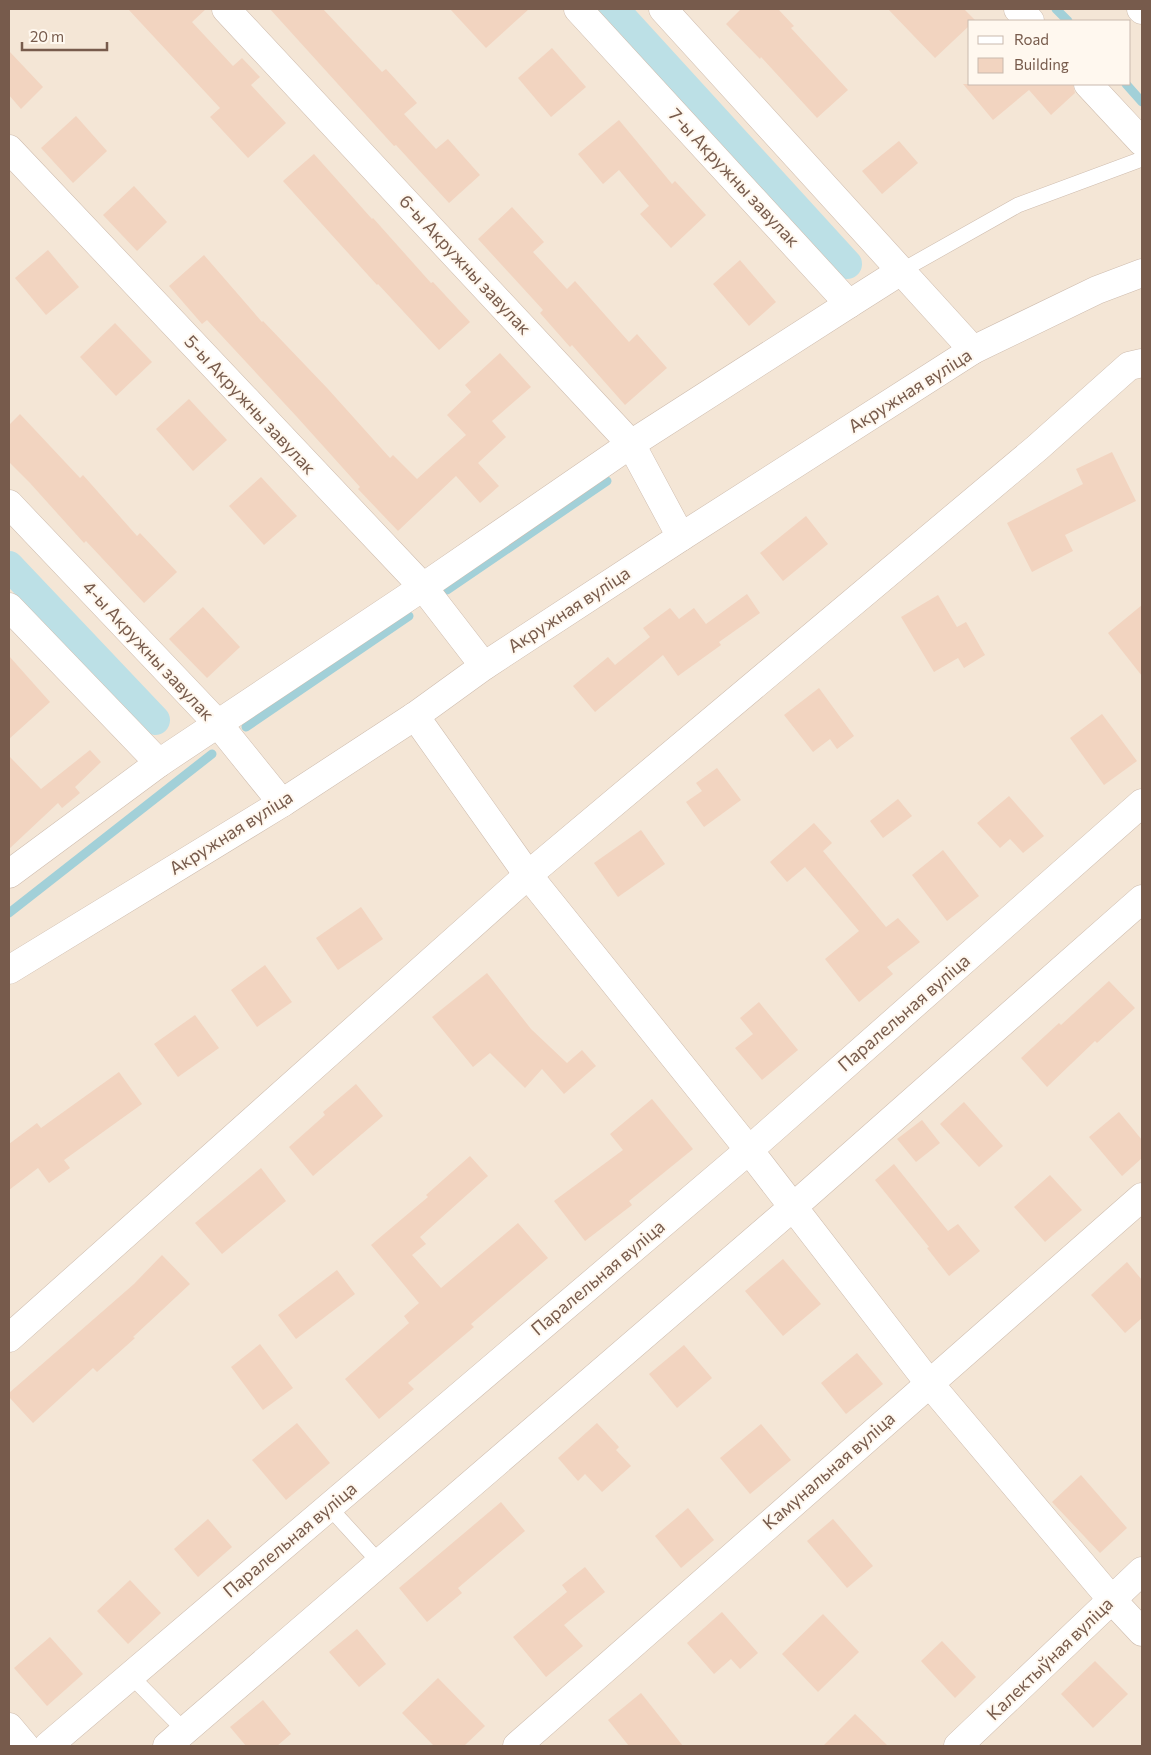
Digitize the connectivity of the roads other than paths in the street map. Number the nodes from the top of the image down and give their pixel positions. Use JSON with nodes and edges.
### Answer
{"nodes":[{"id":1,"x":226,"y":9,"type":"edge"},
{"id":2,"x":578,"y":9,"type":"edge"},
{"id":3,"x":663,"y":9,"type":"edge"},
{"id":4,"x":1018,"y":9,"type":"edge"},
{"id":5,"x":1029,"y":20,"type":"edge"},
{"id":6,"x":1089,"y":85,"type":"edge"},
{"id":7,"x":1142,"y":142,"type":"edge"},
{"id":8,"x":9,"y":149,"type":"edge"},
{"id":9,"x":1142,"y":159,"type":"edge"},
{"id":10,"x":901,"y":271,"type":"junction"},
{"id":11,"x":1142,"y":273,"type":"edge"},
{"id":12,"x":849,"y":304,"type":"junction"},
{"id":13,"x":973,"y":350,"type":"junction"},
{"id":14,"x":1142,"y":363,"type":"edge"},
{"id":15,"x":631,"y":444,"type":"junction"},
{"id":16,"x":9,"y":504,"type":"edge"},
{"id":17,"x":681,"y":537,"type":"junction"},
{"id":18,"x":423,"y":587,"type":"junction"},
{"id":19,"x":9,"y":607,"type":"edge"},
{"id":20,"x":484,"y":666,"type":"junction"},
{"id":21,"x":415,"y":716,"type":"junction"},
{"id":22,"x":218,"y":725,"type":"junction"},
{"id":23,"x":159,"y":763,"type":"junction"},
{"id":24,"x":282,"y":803,"type":"junction"},
{"id":25,"x":1142,"y":803,"type":"edge"},
{"id":26,"x":9,"y":874,"type":"edge"},
{"id":27,"x":528,"y":874,"type":"junction"},
{"id":28,"x":1142,"y":899,"type":"edge"},
{"id":29,"x":9,"y":970,"type":"edge"},
{"id":30,"x":749,"y":1150,"type":"junction"},
{"id":31,"x":1142,"y":1197,"type":"edge"},
{"id":32,"x":793,"y":1207,"type":"junction"},
{"id":33,"x":9,"y":1338,"type":"edge"},
{"id":34,"x":929,"y":1383,"type":"junction"},
{"id":35,"x":329,"y":1507,"type":"junction"},
{"id":36,"x":380,"y":1563,"type":"junction"},
{"id":37,"x":1142,"y":1571,"type":"edge"},
{"id":38,"x":1112,"y":1600,"type":"junction"},
{"id":39,"x":1142,"y":1632,"type":"edge"},
{"id":40,"x":131,"y":1676,"type":"junction"},
{"id":41,"x":9,"y":1727,"type":"edge"},
{"id":42,"x":176,"y":1739,"type":"edge"},
{"id":43,"x":26,"y":1746,"type":"edge"},
{"id":44,"x":48,"y":1746,"type":"edge"},
{"id":45,"x":517,"y":1746,"type":"edge"},
{"id":46,"x":958,"y":1746,"type":"edge"}],
"edges":[{"from":1,"to":15,"type":"street","name":"6-ы Акружны завулак"},
{"from":2,"to":12,"type":"street","name":"7-ы Акружны завулак"},
{"from":3,"to":10,"type":"street"},
{"from":4,"to":5,"type":"street"},
{"from":6,"to":7,"type":"street"},
{"from":8,"to":18,"type":"street","name":"5-ы Акружны завулак"},
{"from":9,"to":10,"type":"lane"},
{"from":10,"to":12,"type":"street"},
{"from":10,"to":13,"type":"street"},
{"from":11,"to":13,"type":"street","name":"Акружная вуліца"},
{"from":12,"to":15,"type":"street"},
{"from":13,"to":17,"type":"street","name":"Акружная вуліца"},
{"from":14,"to":27,"type":"street"},
{"from":15,"to":17,"type":"street","name":"6-ы Акружны завулак"},
{"from":15,"to":18,"type":"street"},
{"from":16,"to":22,"type":"street","name":"4-ы Акружны завулак"},
{"from":17,"to":20,"type":"street","name":"Акружная вуліца"},
{"from":18,"to":20,"type":"street","name":"5-ы Акружны завулак"},
{"from":18,"to":22,"type":"street"},
{"from":19,"to":23,"type":"street"},
{"from":20,"to":21,"type":"street","name":"Акружная вуліца"},
{"from":21,"to":24,"type":"street","name":"Акружная вуліца"},
{"from":21,"to":27,"type":"street"},
{"from":22,"to":23,"type":"street"},
{"from":22,"to":24,"type":"street","name":"4-ы Акружны завулак"},
{"from":23,"to":26,"type":"street"},
{"from":24,"to":29,"type":"street","name":"Акружная вуліца"},
{"from":25,"to":30,"type":"street","name":"Паралельная вуліца"},
{"from":27,"to":30,"type":"street"},
{"from":27,"to":33,"type":"street"},
{"from":28,"to":32,"type":"street"},
{"from":30,"to":32,"type":"street"},
{"from":30,"to":35,"type":"street","name":"Паралельная вуліца"},
{"from":31,"to":34,"type":"street","name":"Камунальная вуліца"},
{"from":32,"to":34,"type":"street"},
{"from":32,"to":36,"type":"street"},
{"from":34,"to":38,"type":"street"},
{"from":34,"to":45,"type":"street","name":"Камунальная вуліца"},
{"from":35,"to":36,"type":"lane"},
{"from":35,"to":40,"type":"street","name":"Паралельная вуліца"},
{"from":36,"to":42,"type":"street"},
{"from":37,"to":38,"type":"street","name":"Калектыўная вуліца"},
{"from":38,"to":39,"type":"street"},
{"from":38,"to":46,"type":"street","name":"Калектыўная вуліца"},
{"from":40,"to":42,"type":"lane"},
{"from":40,"to":44,"type":"street","name":"Паралельная вуліца"},
{"from":41,"to":43,"type":"street"}]}
